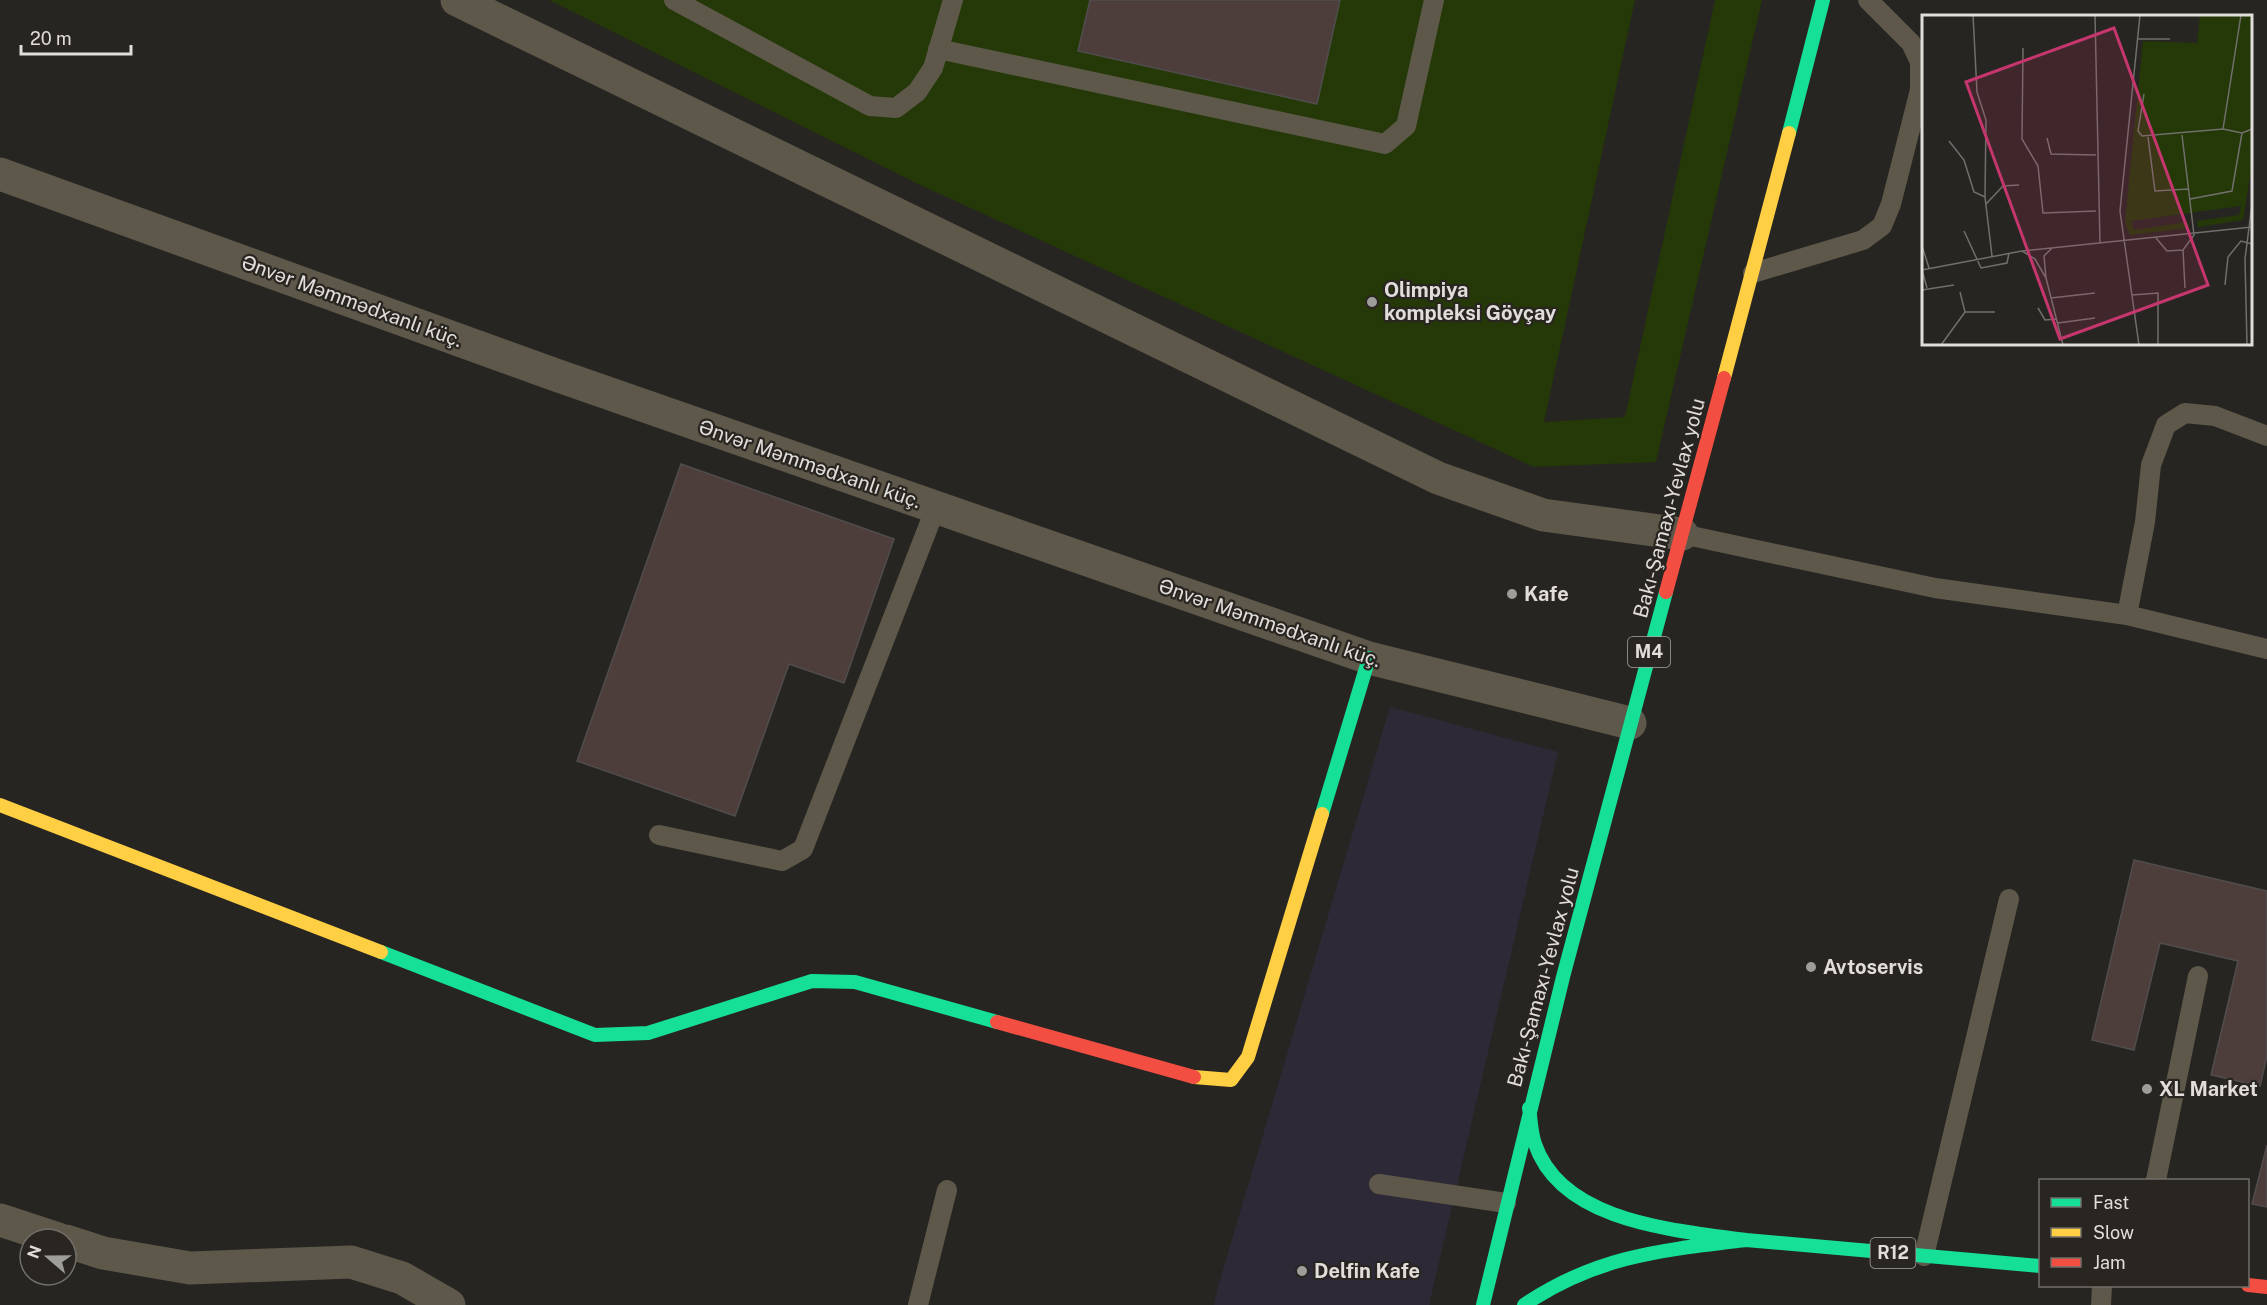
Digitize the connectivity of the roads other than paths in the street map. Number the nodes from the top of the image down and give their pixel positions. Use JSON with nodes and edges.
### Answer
{"nodes":[{"id":1,"x":457,"y":0,"type":"edge"},
{"id":2,"x":674,"y":0,"type":"edge"},
{"id":3,"x":953,"y":0,"type":"edge"},
{"id":4,"x":1434,"y":0,"type":"edge"},
{"id":5,"x":1823,"y":0,"type":"edge"},
{"id":6,"x":1868,"y":0,"type":"edge"},
{"id":7,"x":938,"y":49,"type":"junction"},
{"id":8,"x":1922,"y":91,"type":"edge"},
{"id":9,"x":0,"y":174,"type":"edge"},
{"id":10,"x":1753,"y":273,"type":"junction"},
{"id":11,"x":2267,"y":436,"type":"edge"},
{"id":12,"x":936,"y":507,"type":"junction"},
{"id":13,"x":1682,"y":534,"type":"junction"},
{"id":14,"x":2127,"y":615,"type":"junction"},
{"id":15,"x":2267,"y":649,"type":"edge"},
{"id":16,"x":1369,"y":658,"type":"junction"},
{"id":17,"x":1630,"y":723,"type":"junction"},
{"id":18,"x":0,"y":805,"type":"edge"},
{"id":19,"x":659,"y":835,"type":"dead end"},
{"id":20,"x":2009,"y":899,"type":"dead end"},
{"id":21,"x":2198,"y":976,"type":"dead end"},
{"id":22,"x":1529,"y":1108,"type":"junction"},
{"id":23,"x":2157,"y":1179,"type":"edge"},
{"id":24,"x":1378,"y":1184,"type":"dead end"},
{"id":25,"x":947,"y":1190,"type":"dead end"},
{"id":26,"x":1506,"y":1203,"type":"junction"},
{"id":27,"x":0,"y":1220,"type":"edge"},
{"id":28,"x":21,"y":1227,"type":"edge"},
{"id":29,"x":1746,"y":1240,"type":"junction"},
{"id":30,"x":78,"y":1245,"type":"edge"},
{"id":31,"x":1924,"y":1256,"type":"junction"},
{"id":32,"x":2039,"y":1266,"type":"edge"},
{"id":33,"x":2249,"y":1285,"type":"edge"},
{"id":34,"x":2102,"y":1287,"type":"edge"},
{"id":35,"x":2267,"y":1287,"type":"edge"},
{"id":36,"x":449,"y":1305,"type":"edge"},
{"id":37,"x":918,"y":1305,"type":"edge"},
{"id":38,"x":1483,"y":1305,"type":"edge"},
{"id":39,"x":1524,"y":1305,"type":"edge"},
{"id":40,"x":2101,"y":1305,"type":"edge"}],
"edges":[{"from":1,"to":13,"type":"street"},
{"from":2,"to":7,"type":"lane"},
{"from":3,"to":7,"type":"lane"},
{"from":4,"to":7,"type":"lane"},
{"from":5,"to":10,"type":"main road","name":"Bakı-Şamaxı-Yevlax yolu","number":"M4"},
{"from":6,"to":8,"type":"lane"},
{"from":8,"to":10,"type":"lane"},
{"from":9,"to":12,"type":"street","name":"Ənvər Məmmədxanlı küç."},
{"from":10,"to":13,"type":"main road","name":"Bakı-Şamaxı-Yevlax yolu","number":"M4"},
{"from":11,"to":14,"type":"lane"},
{"from":12,"to":16,"type":"street","name":"Ənvər Məmmədxanlı küç."},
{"from":12,"to":19,"type":"lane"},
{"from":13,"to":14,"type":"lane"},
{"from":13,"to":17,"type":"main road","name":"Bakı-Şamaxı-Yevlax yolu","number":"M4"},
{"from":14,"to":15,"type":"lane"},
{"from":16,"to":17,"type":"street","name":"Ənvər Məmmədxanlı küç."},
{"from":16,"to":18,"type":"main road"},
{"from":17,"to":22,"type":"main road","name":"Bakı-Şamaxı-Yevlax yolu","number":"M4"},
{"from":20,"to":31,"type":"lane"},
{"from":21,"to":23,"type":"lane"},
{"from":22,"to":26,"type":"main road","name":"Bakı-Şamaxı-Yevlax yolu","number":"M4"},
{"from":22,"to":29,"type":"main road"},
{"from":24,"to":26,"type":"lane"},
{"from":25,"to":37,"type":"lane"},
{"from":26,"to":38,"type":"main road","name":"Bakı-Şamaxı-Yevlax yolu","number":"M4"},
{"from":27,"to":28,"type":"street"},
{"from":29,"to":31,"type":"main road","number":"R12"},
{"from":29,"to":39,"type":"main road"},
{"from":30,"to":36,"type":"street"},
{"from":31,"to":32,"type":"main road","number":"R12"},
{"from":33,"to":35,"type":"main road"},
{"from":34,"to":40,"type":"lane"}]}
